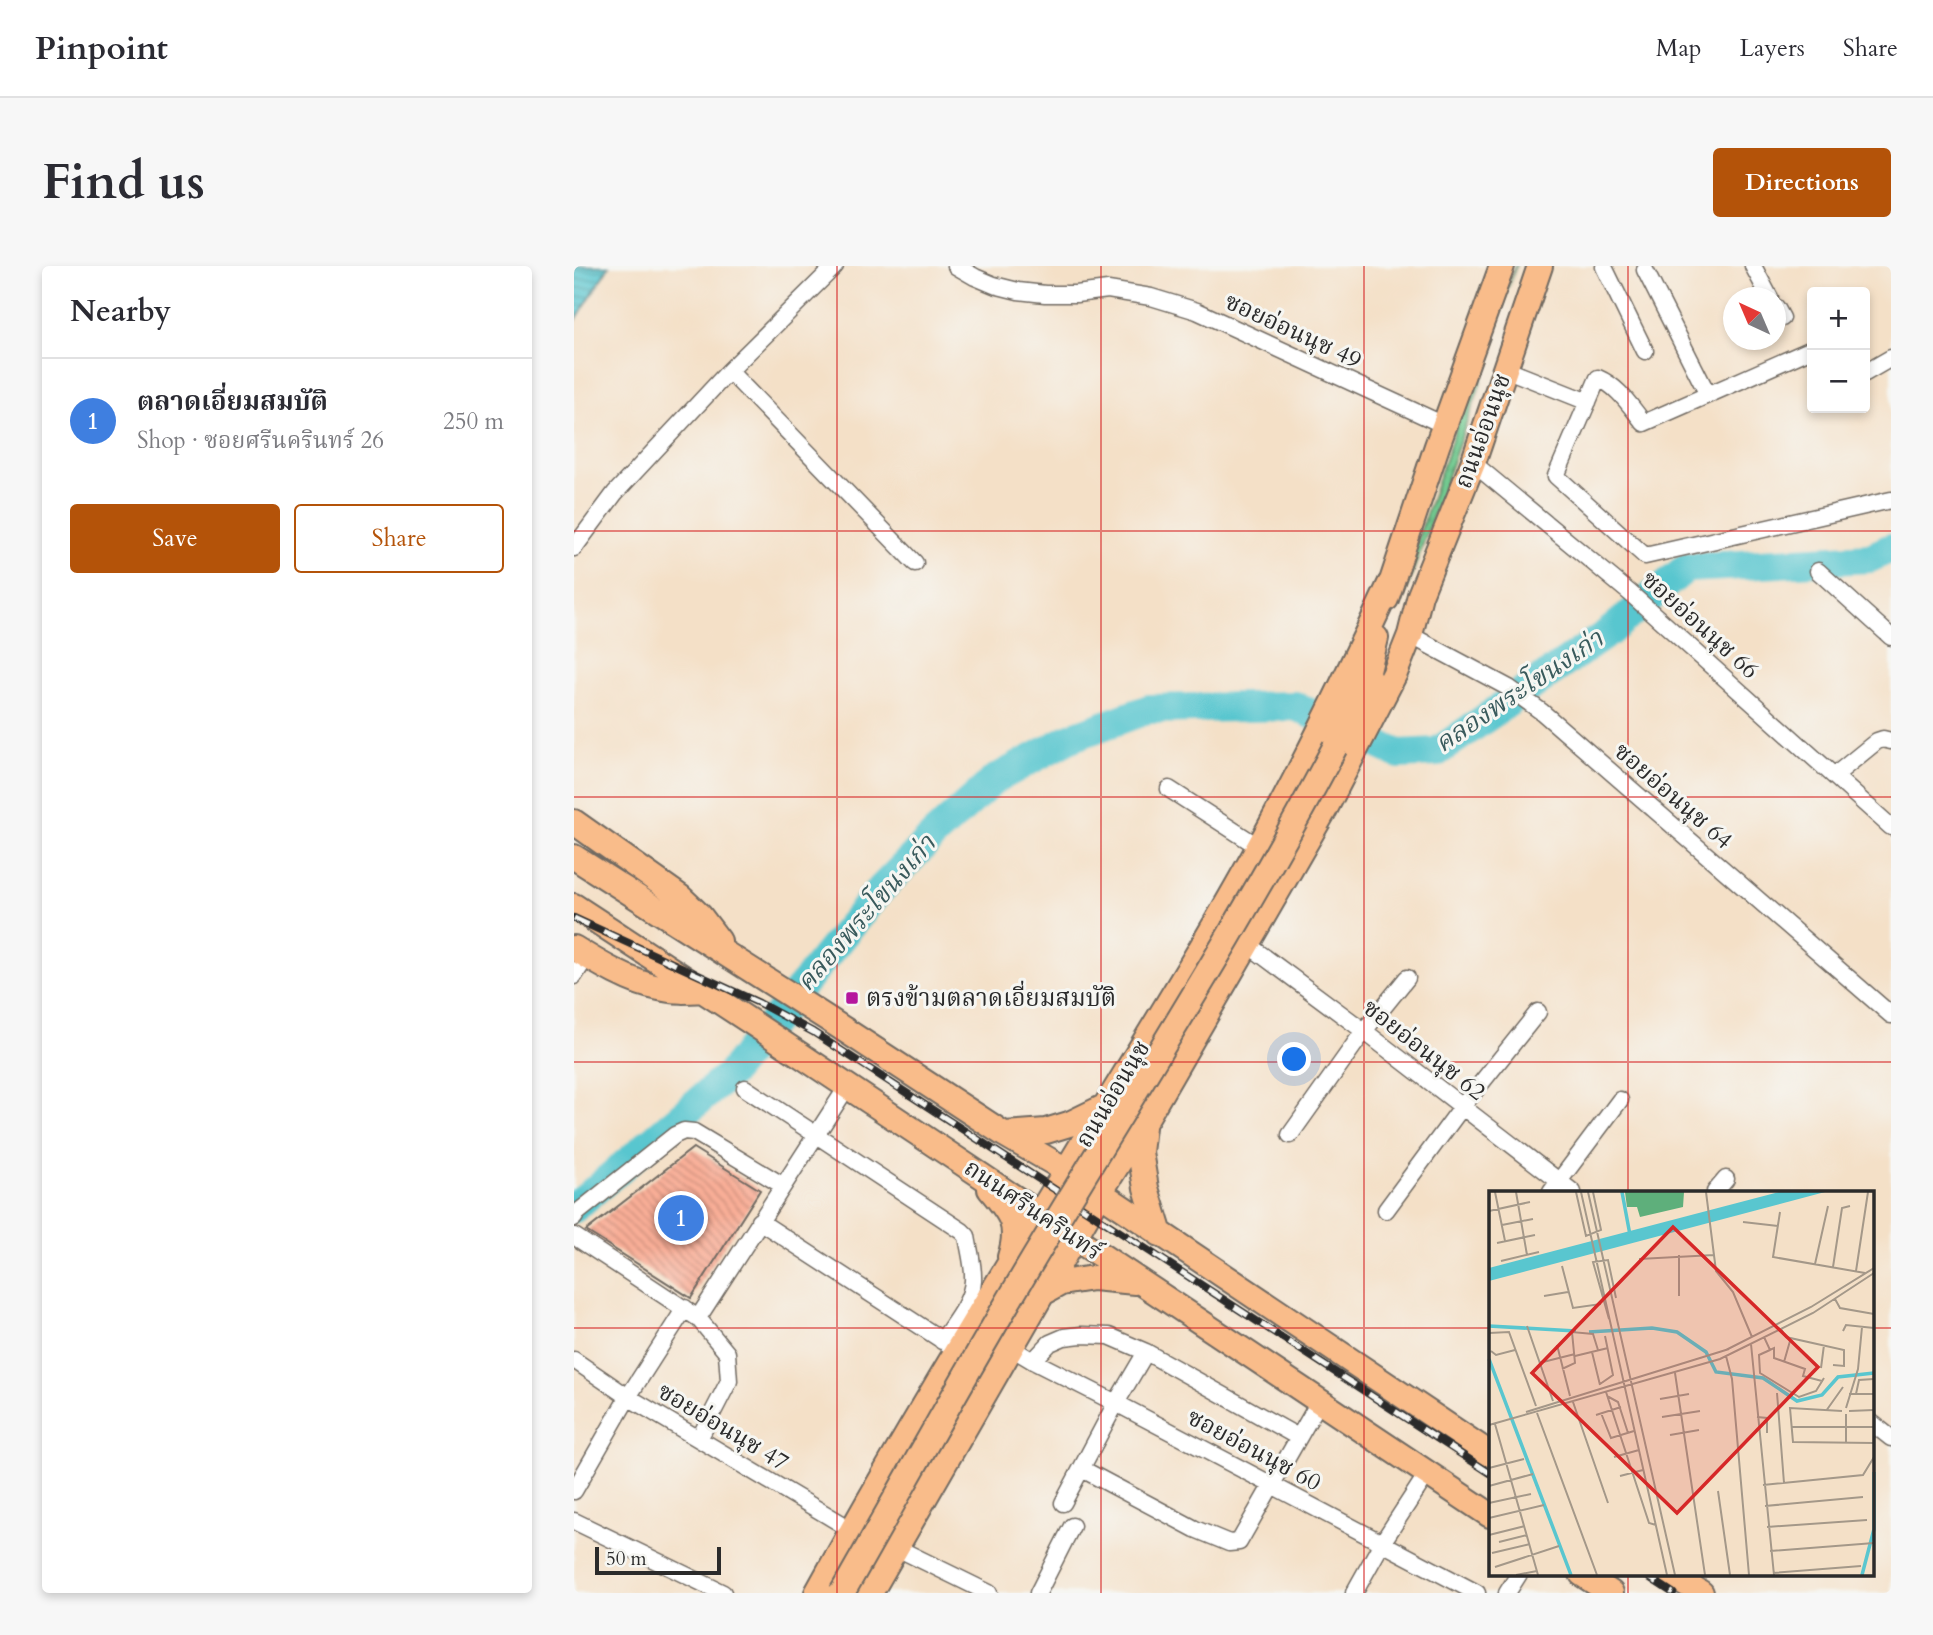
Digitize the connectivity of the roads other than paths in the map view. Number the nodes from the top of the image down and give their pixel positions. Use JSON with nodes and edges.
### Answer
{"nodes":[{"id":1,"x":835,"y":266,"type":"edge"},
{"id":2,"x":957,"y":266,"type":"edge"},
{"id":3,"x":1502,"y":266,"type":"edge"},
{"id":4,"x":1540,"y":266,"type":"edge"},
{"id":5,"x":1603,"y":266,"type":"edge"},
{"id":6,"x":1753,"y":266,"type":"edge"},
{"id":7,"x":1645,"y":270,"type":"dead end"},
{"id":8,"x":1764,"y":287,"type":"edge"},
{"id":9,"x":1810,"y":350,"type":"edge"},
{"id":10,"x":1645,"y":351,"type":"dead end"},
{"id":11,"x":1891,"y":358,"type":"edge"},
{"id":12,"x":1505,"y":369,"type":"junction"},
{"id":13,"x":1870,"y":370,"type":"edge"},
{"id":14,"x":729,"y":371,"type":"junction"},
{"id":15,"x":1708,"y":395,"type":"junction"},
{"id":16,"x":1588,"y":402,"type":"junction"},
{"id":17,"x":1444,"y":425,"type":"junction"},
{"id":18,"x":1473,"y":463,"type":"junction"},
{"id":19,"x":1891,"y":500,"type":"edge"},
{"id":20,"x":574,"y":548,"type":"edge"},
{"id":21,"x":915,"y":563,"type":"dead end"},
{"id":22,"x":1818,"y":570,"type":"dead end"},
{"id":23,"x":1390,"y":584,"type":"junction"},
{"id":24,"x":1420,"y":595,"type":"junction"},
{"id":25,"x":1410,"y":635,"type":"junction"},
{"id":26,"x":1891,"y":637,"type":"edge"},
{"id":27,"x":1363,"y":692,"type":"junction"},
{"id":28,"x":1891,"y":741,"type":"edge"},
{"id":29,"x":1834,"y":776,"type":"junction"},
{"id":30,"x":1169,"y":789,"type":"dead end"},
{"id":31,"x":574,"y":822,"type":"edge"},
{"id":32,"x":1891,"y":827,"type":"edge"},
{"id":33,"x":1259,"y":847,"type":"junction"},
{"id":34,"x":574,"y":857,"type":"edge"},
{"id":35,"x":574,"y":906,"type":"edge"},
{"id":36,"x":1247,"y":944,"type":"junction"},
{"id":37,"x":729,"y":955,"type":"junction"},
{"id":38,"x":578,"y":960,"type":"edge"},
{"id":39,"x":1407,"y":978,"type":"dead end"},
{"id":40,"x":703,"y":990,"type":"junction"},
{"id":41,"x":1538,"y":1012,"type":"dead end"},
{"id":42,"x":1891,"y":1015,"type":"edge"},
{"id":43,"x":1364,"y":1031,"type":"junction"},
{"id":44,"x":1141,"y":1048,"type":"junction"},
{"id":45,"x":1175,"y":1068,"type":"junction"},
{"id":46,"x":847,"y":1087,"type":"junction"},
{"id":47,"x":745,"y":1088,"type":"dead end"},
{"id":48,"x":1620,"y":1100,"type":"dead end"},
{"id":49,"x":1106,"y":1106,"type":"junction"},
{"id":50,"x":1462,"y":1107,"type":"junction"},
{"id":51,"x":1144,"y":1122,"type":"junction"},
{"id":52,"x":1004,"y":1134,"type":"junction"},
{"id":53,"x":815,"y":1135,"type":"junction"},
{"id":54,"x":1290,"y":1135,"type":"dead end"},
{"id":55,"x":1066,"y":1170,"type":"junction"},
{"id":56,"x":977,"y":1172,"type":"junction"},
{"id":57,"x":1726,"y":1179,"type":"dead end"},
{"id":58,"x":782,"y":1185,"type":"junction"},
{"id":59,"x":1555,"y":1187,"type":"edge"},
{"id":60,"x":1715,"y":1191,"type":"edge"},
{"id":61,"x":1100,"y":1193,"type":"junction"},
{"id":62,"x":1386,"y":1210,"type":"dead end"},
{"id":63,"x":1040,"y":1214,"type":"junction"},
{"id":64,"x":574,"y":1218,"type":"edge"},
{"id":65,"x":760,"y":1221,"type":"junction"},
{"id":66,"x":1160,"y":1234,"type":"junction"},
{"id":67,"x":574,"y":1236,"type":"edge"},
{"id":68,"x":1075,"y":1237,"type":"junction"},
{"id":69,"x":1005,"y":1271,"type":"junction"},
{"id":70,"x":1139,"y":1282,"type":"junction"},
{"id":71,"x":1041,"y":1294,"type":"junction"},
{"id":72,"x":692,"y":1313,"type":"junction"},
{"id":73,"x":970,"y":1328,"type":"junction"},
{"id":74,"x":950,"y":1345,"type":"junction"},
{"id":75,"x":1010,"y":1347,"type":"junction"},
{"id":76,"x":1146,"y":1352,"type":"junction"},
{"id":77,"x":574,"y":1360,"type":"edge"},
{"id":78,"x":1033,"y":1361,"type":"junction"},
{"id":79,"x":628,"y":1397,"type":"junction"},
{"id":80,"x":1320,"y":1402,"type":"junction"},
{"id":81,"x":1116,"y":1403,"type":"junction"},
{"id":82,"x":1874,"y":1425,"type":"edge"},
{"id":83,"x":1298,"y":1437,"type":"junction"},
{"id":84,"x":1891,"y":1438,"type":"edge"},
{"id":85,"x":699,"y":1439,"type":"junction"},
{"id":86,"x":1489,"y":1453,"type":"edge"},
{"id":87,"x":1082,"y":1469,"type":"junction"},
{"id":88,"x":1427,"y":1474,"type":"junction"},
{"id":89,"x":1273,"y":1485,"type":"junction"},
{"id":90,"x":574,"y":1491,"type":"edge"},
{"id":91,"x":1063,"y":1503,"type":"dead end"},
{"id":92,"x":1489,"y":1514,"type":"edge"},
{"id":93,"x":574,"y":1521,"type":"edge"},
{"id":94,"x":1072,"y":1525,"type":"dead end"},
{"id":95,"x":852,"y":1530,"type":"junction"},
{"id":96,"x":1382,"y":1543,"type":"junction"},
{"id":97,"x":895,"y":1547,"type":"junction"},
{"id":98,"x":1518,"y":1576,"type":"edge"},
{"id":99,"x":1584,"y":1576,"type":"edge"},
{"id":100,"x":1674,"y":1576,"type":"edge"},
{"id":101,"x":723,"y":1593,"type":"edge"},
{"id":102,"x":817,"y":1593,"type":"edge"},
{"id":103,"x":842,"y":1593,"type":"edge"},
{"id":104,"x":870,"y":1593,"type":"edge"},
{"id":105,"x":989,"y":1593,"type":"edge"},
{"id":106,"x":1038,"y":1593,"type":"edge"},
{"id":107,"x":1354,"y":1593,"type":"edge"},
{"id":108,"x":1477,"y":1593,"type":"edge"},
{"id":109,"x":1507,"y":1593,"type":"edge"},
{"id":110,"x":1611,"y":1593,"type":"edge"},
{"id":111,"x":1701,"y":1593,"type":"edge"}],
"edges":[{"from":1,"to":14,"type":"street"},
{"from":2,"to":17,"type":"street","name":"ซอยอ่อนนุช 49"},
{"from":3,"to":17,"type":"main road","name":"ถนนอ่อนนุช"},
{"from":4,"to":12,"type":"main road","name":"ถนนอ่อนนุช"},
{"from":5,"to":10,"type":"street"},
{"from":6,"to":8,"type":"street"},
{"from":7,"to":15,"type":"street"},
{"from":9,"to":15,"type":"street"},
{"from":11,"to":13,"type":"street"},
{"from":12,"to":16,"type":"street"},
{"from":12,"to":18,"type":"main road","name":"ถนนอ่อนนุช"},
{"from":14,"to":20,"type":"street"},
{"from":14,"to":21,"type":"street"},
{"from":15,"to":16,"type":"street"},
{"from":16,"to":19,"type":"street"},
{"from":17,"to":23,"type":"main road","name":"ถนนอ่อนนุช"},
{"from":18,"to":24,"type":"main road","name":"ถนนอ่อนนุช"},
{"from":18,"to":29,"type":"street","name":"ซอยอ่อนนุช 66"},
{"from":22,"to":26,"type":"street"},
{"from":23,"to":27,"type":"main road","name":"ถนนอ่อนนุช"},
{"from":23,"to":33,"type":"main road","name":"ถนนอ่อนนุช"},
{"from":24,"to":25,"type":"main road","name":"ถนนอ่อนนุช"},
{"from":24,"to":27,"type":"main road","name":"ถนนอ่อนนุช"},
{"from":25,"to":36,"type":"main road","name":"ถนนอ่อนนุช"},
{"from":25,"to":42,"type":"street","name":"ซอยอ่อนนุช 64"},
{"from":27,"to":103,"type":"main road","name":"ถนนอ่อนนุช","bridge":true},
{"from":28,"to":29,"type":"street"},
{"from":29,"to":32,"type":"street","name":"ซอยอ่อนนุช 66"},
{"from":30,"to":33,"type":"street"},
{"from":31,"to":37,"type":"main road"},
{"from":33,"to":44,"type":"main road","name":"ถนนอ่อนนุช"},
{"from":34,"to":37,"type":"main road","name":"ถนนศรีนครินทร์"},
{"from":35,"to":40,"type":"main road","name":"ถนนศรีนครินทร์"},
{"from":36,"to":43,"type":"street","name":"ซอยอ่อนนุช 62"},
{"from":36,"to":45,"type":"main road","name":"ถนนอ่อนนุช"},
{"from":37,"to":52,"type":"main road","name":"ถนนศรีนครินทร์"},
{"from":38,"to":40,"type":"main road"},
{"from":39,"to":43,"type":"street"},
{"from":40,"to":46,"type":"main road","name":"ถนนศรีนครินทร์"},
{"from":41,"to":50,"type":"street"},
{"from":43,"to":50,"type":"street","name":"ซอยอ่อนนุช 62"},
{"from":43,"to":54,"type":"street"},
{"from":44,"to":45,"type":"main road"},
{"from":44,"to":49,"type":"main road","name":"ถนนอ่อนนุช"},
{"from":45,"to":51,"type":"main road","name":"ถนนอ่อนนุช"},
{"from":46,"to":53,"type":"street"},
{"from":46,"to":56,"type":"main road","name":"ถนนศรีนครินทร์"},
{"from":47,"to":53,"type":"street"},
{"from":48,"to":59,"type":"street"},
{"from":49,"to":52,"type":"main road"},
{"from":49,"to":55,"type":"main road","name":"ถนนอ่อนนุช"},
{"from":50,"to":59,"type":"street","name":"ซอยอ่อนนุช 62"},
{"from":50,"to":62,"type":"street"},
{"from":51,"to":61,"type":"main road","name":"ถนนอ่อนนุช"},
{"from":51,"to":66,"type":"main road"},
{"from":52,"to":55,"type":"main road","name":"ถนนศรีนครินทร์"},
{"from":53,"to":58,"type":"street"},
{"from":53,"to":74,"type":"street"},
{"from":55,"to":61,"type":"main road","name":"ถนนศรีนครินทร์"},
{"from":55,"to":63,"type":"main road","name":"ถนนอ่อนนุช"},
{"from":56,"to":63,"type":"main road","name":"ถนนศรีนครินทร์"},
{"from":56,"to":69,"type":"main road"},
{"from":57,"to":60,"type":"street"},
{"from":58,"to":64,"type":"street"},
{"from":58,"to":65,"type":"street"},
{"from":61,"to":66,"type":"main road","name":"ถนนศรีนครินทร์"},
{"from":61,"to":68,"type":"main road","name":"ถนนอ่อนนุช"},
{"from":63,"to":68,"type":"main road","name":"ถนนศรีนครินทร์"},
{"from":63,"to":69,"type":"main road","name":"ถนนอ่อนนุช"},
{"from":65,"to":72,"type":"street"},
{"from":65,"to":74,"type":"street"},
{"from":66,"to":86,"type":"main road","name":"ถนนศรีนครินทร์"},
{"from":67,"to":72,"type":"street"},
{"from":68,"to":70,"type":"main road","name":"ถนนศรีนครินทร์"},
{"from":68,"to":71,"type":"main road","name":"ถนนอ่อนนุช"},
{"from":69,"to":73,"type":"main road","name":"ถนนอ่อนนุช"},
{"from":70,"to":71,"type":"main road"},
{"from":70,"to":80,"type":"main road","name":"ถนนศรีนครินทร์"},
{"from":71,"to":75,"type":"main road","name":"ถนนอ่อนนุช"},
{"from":72,"to":79,"type":"street"},
{"from":72,"to":85,"type":"street"},
{"from":73,"to":74,"type":"main road","name":"ถนนอ่อนนุช"},
{"from":73,"to":75,"type":"main road"},
{"from":74,"to":95,"type":"main road","name":"ถนนอ่อนนุช"},
{"from":75,"to":78,"type":"street","name":"ซอยอ่อนนุช 60"},
{"from":75,"to":97,"type":"main road","name":"ถนนอ่อนนุช"},
{"from":76,"to":78,"type":"street"},
{"from":76,"to":81,"type":"street"},
{"from":76,"to":83,"type":"street"},
{"from":77,"to":79,"type":"street","name":"ซอยอ่อนนุช 47"},
{"from":78,"to":81,"type":"street","name":"ซอยอ่อนนุช 60"},
{"from":79,"to":85,"type":"street","name":"ซอยอ่อนนุช 47"},
{"from":79,"to":90,"type":"street"},
{"from":80,"to":83,"type":"street"},
{"from":80,"to":88,"type":"main road","name":"ถนนศรีนครินทร์"},
{"from":81,"to":87,"type":"street"},
{"from":81,"to":89,"type":"street","name":"ซอยอ่อนนุช 60"},
{"from":82,"to":84,"type":"street"},
{"from":83,"to":89,"type":"street"},
{"from":85,"to":95,"type":"street","name":"ซอยอ่อนนุช 47"},
{"from":87,"to":89,"type":"street"},
{"from":87,"to":91,"type":"street"},
{"from":88,"to":92,"type":"main road","name":"ถนนศรีนครินทร์"},
{"from":88,"to":96,"type":"street"},
{"from":89,"to":96,"type":"street","name":"ซอยอ่อนนุช 60"},
{"from":93,"to":101,"type":"street"},
{"from":94,"to":106,"type":"street"},
{"from":95,"to":102,"type":"main road","name":"ถนนอ่อนนุช"},
{"from":96,"to":107,"type":"street"},
{"from":96,"to":108,"type":"street","name":"ซอยอ่อนนุช 60"},
{"from":97,"to":104,"type":"main road","name":"ถนนอ่อนนุช"},
{"from":97,"to":105,"type":"street"},
{"from":98,"to":109,"type":"street"},
{"from":99,"to":110,"type":"main road"},
{"from":100,"to":111,"type":"main road"}]}
